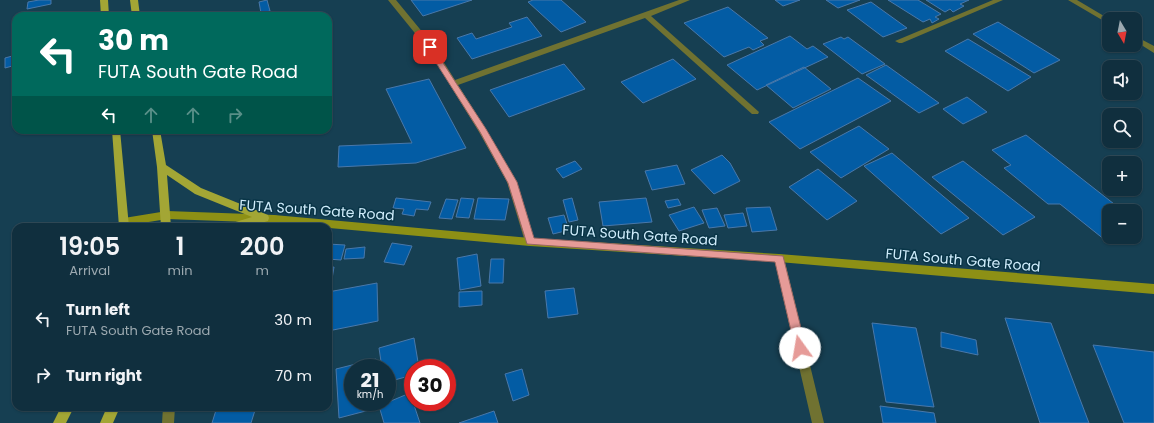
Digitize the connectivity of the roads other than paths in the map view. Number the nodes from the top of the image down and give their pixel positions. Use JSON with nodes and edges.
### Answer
{"nodes":[{"id":1,"x":104,"y":0,"type":"edge"},
{"id":2,"x":134,"y":0,"type":"edge"},
{"id":3,"x":392,"y":0,"type":"edge"},
{"id":4,"x":686,"y":0,"type":"edge"},
{"id":5,"x":999,"y":0,"type":"edge"},
{"id":6,"x":1072,"y":0,"type":"edge"},
{"id":7,"x":105,"y":12,"type":"edge"},
{"id":8,"x":136,"y":12,"type":"edge"},
{"id":9,"x":646,"y":15,"type":"junction"},
{"id":10,"x":1102,"y":18,"type":"edge"},
{"id":11,"x":899,"y":41,"type":"dead end"},
{"id":12,"x":1142,"y":42,"type":"edge"},
{"id":13,"x":1154,"y":50,"type":"edge"},
{"id":14,"x":453,"y":84,"type":"junction"},
{"id":15,"x":755,"y":112,"type":"dead end"},
{"id":16,"x":116,"y":134,"type":"edge"},
{"id":17,"x":157,"y":134,"type":"edge"},
{"id":18,"x":162,"y":167,"type":"junction"},
{"id":19,"x":166,"y":215,"type":"junction"},
{"id":20,"x":269,"y":222,"type":"edge"},
{"id":21,"x":124,"y":223,"type":"edge"},
{"id":22,"x":129,"y":223,"type":"edge"},
{"id":23,"x":166,"y":223,"type":"edge"},
{"id":24,"x":282,"y":223,"type":"edge"},
{"id":25,"x":332,"y":227,"type":"edge"},
{"id":26,"x":530,"y":242,"type":"junction"},
{"id":27,"x":779,"y":258,"type":"junction"},
{"id":28,"x":1154,"y":289,"type":"edge"},
{"id":29,"x":66,"y":411,"type":"edge"},
{"id":30,"x":112,"y":411,"type":"edge"},
{"id":31,"x":169,"y":411,"type":"edge"},
{"id":32,"x":59,"y":423,"type":"edge"},
{"id":33,"x":106,"y":423,"type":"edge"},
{"id":34,"x":168,"y":423,"type":"edge"},
{"id":35,"x":818,"y":423,"type":"edge"}],
"edges":[{"from":1,"to":7,"type":"main road"},
{"from":2,"to":8,"type":"main road"},
{"from":3,"to":14,"type":"street"},
{"from":4,"to":9,"type":"street"},
{"from":5,"to":11,"type":"street"},
{"from":6,"to":10,"type":"street"},
{"from":9,"to":14,"type":"street"},
{"from":9,"to":15,"type":"street"},
{"from":12,"to":13,"type":"street"},
{"from":14,"to":26,"type":"street"},
{"from":16,"to":21,"type":"main road"},
{"from":17,"to":18,"type":"main road"},
{"from":18,"to":19,"type":"main road"},
{"from":18,"to":20,"type":"main road"},
{"from":19,"to":20,"type":"main road","name":"FUTA South Gate Road"},
{"from":19,"to":22,"type":"main road","name":"FUTA South Gate Road"},
{"from":19,"to":23,"type":"main road"},
{"from":20,"to":24,"type":"main road","name":"FUTA South Gate Road"},
{"from":25,"to":26,"type":"main road","name":"FUTA South Gate Road"},
{"from":26,"to":27,"type":"main road","name":"FUTA South Gate Road"},
{"from":27,"to":28,"type":"main road","name":"FUTA South Gate Road"},
{"from":27,"to":35,"type":"street"},
{"from":29,"to":32,"type":"main road"},
{"from":30,"to":33,"type":"main road"},
{"from":31,"to":34,"type":"street"}]}
